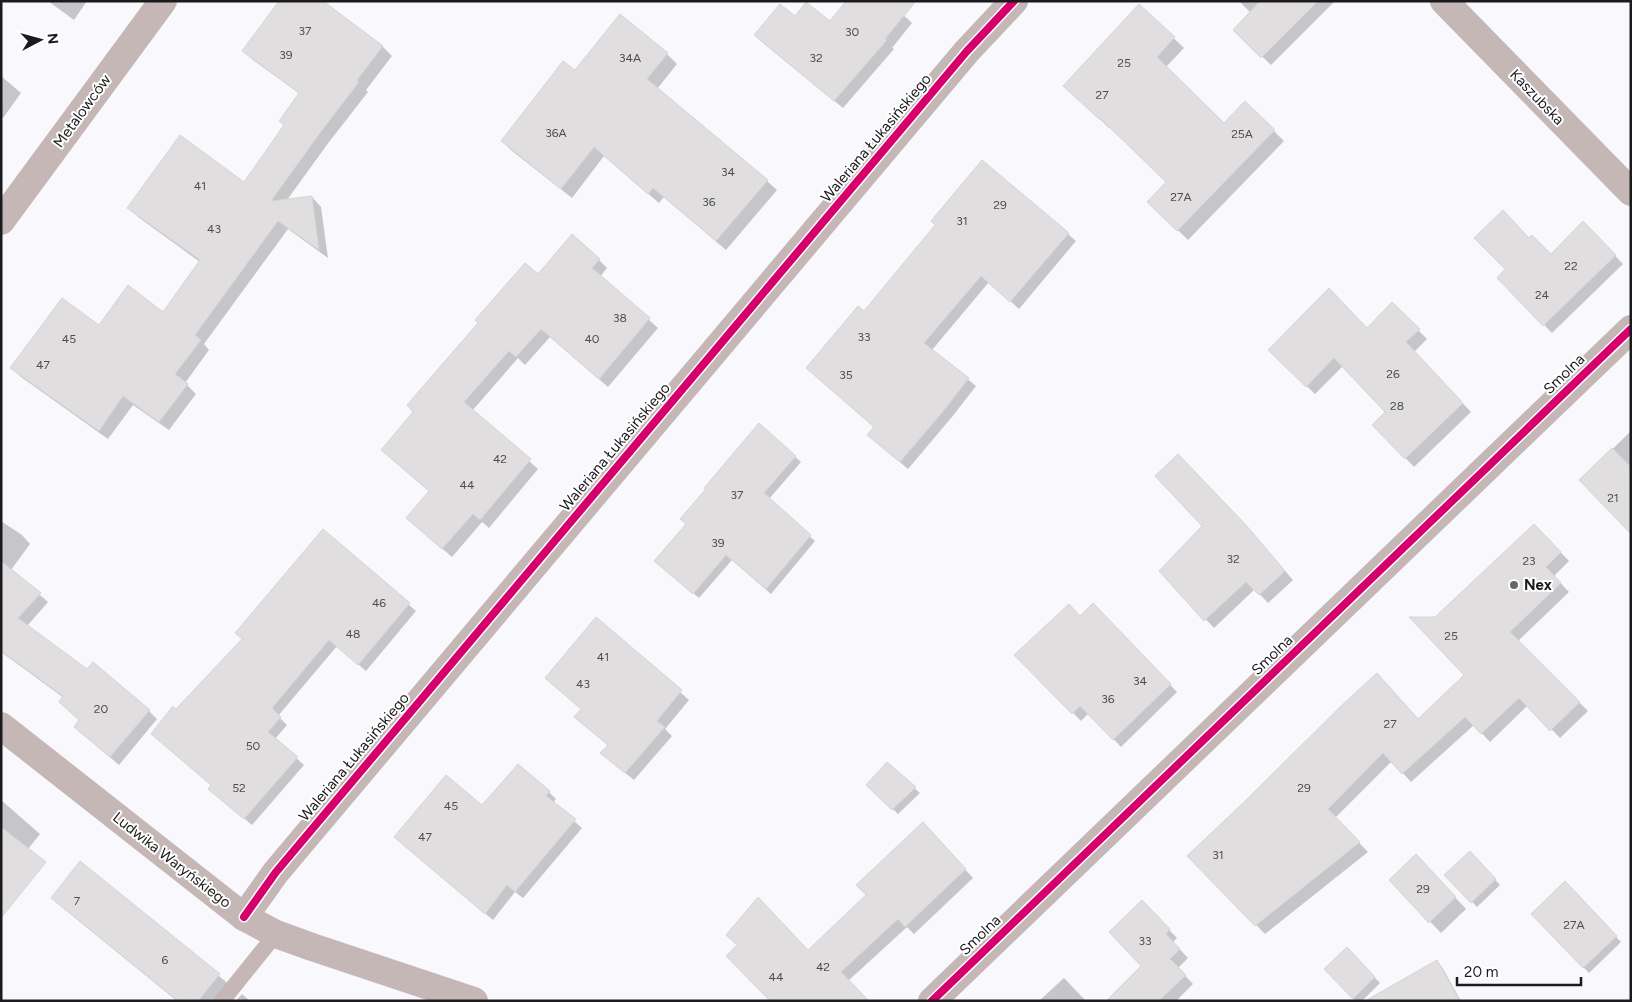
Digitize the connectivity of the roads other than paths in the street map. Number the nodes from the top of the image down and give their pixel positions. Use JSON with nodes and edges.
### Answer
{"nodes":[{"id":1,"x":163,"y":1,"type":"edge"},
{"id":2,"x":1014,"y":1,"type":"edge"},
{"id":3,"x":1444,"y":1,"type":"edge"},
{"id":4,"x":1631,"y":192,"type":"edge"},
{"id":5,"x":1,"y":221,"type":"edge"},
{"id":6,"x":1631,"y":329,"type":"edge"},
{"id":7,"x":1,"y":726,"type":"edge"},
{"id":8,"x":244,"y":916,"type":"junction"},
{"id":9,"x":276,"y":934,"type":"junction"},
{"id":10,"x":222,"y":1001,"type":"edge"},
{"id":11,"x":474,"y":1001,"type":"edge"},
{"id":12,"x":932,"y":1001,"type":"edge"}],
"edges":[{"from":1,"to":5,"type":"street","name":"Metalowców"},
{"from":2,"to":8,"type":"street","name":"Waleriana Łukasińskiego"},
{"from":3,"to":4,"type":"street","name":"Kaszubska"},
{"from":6,"to":12,"type":"street","name":"Smolna"},
{"from":7,"to":8,"type":"street","name":"Ludwika Waryńskiego"},
{"from":8,"to":9,"type":"street","name":"Ludwika Waryńskiego"},
{"from":9,"to":10,"type":"lane"},
{"from":9,"to":11,"type":"street","name":"Ludwika Waryńskiego"}]}
